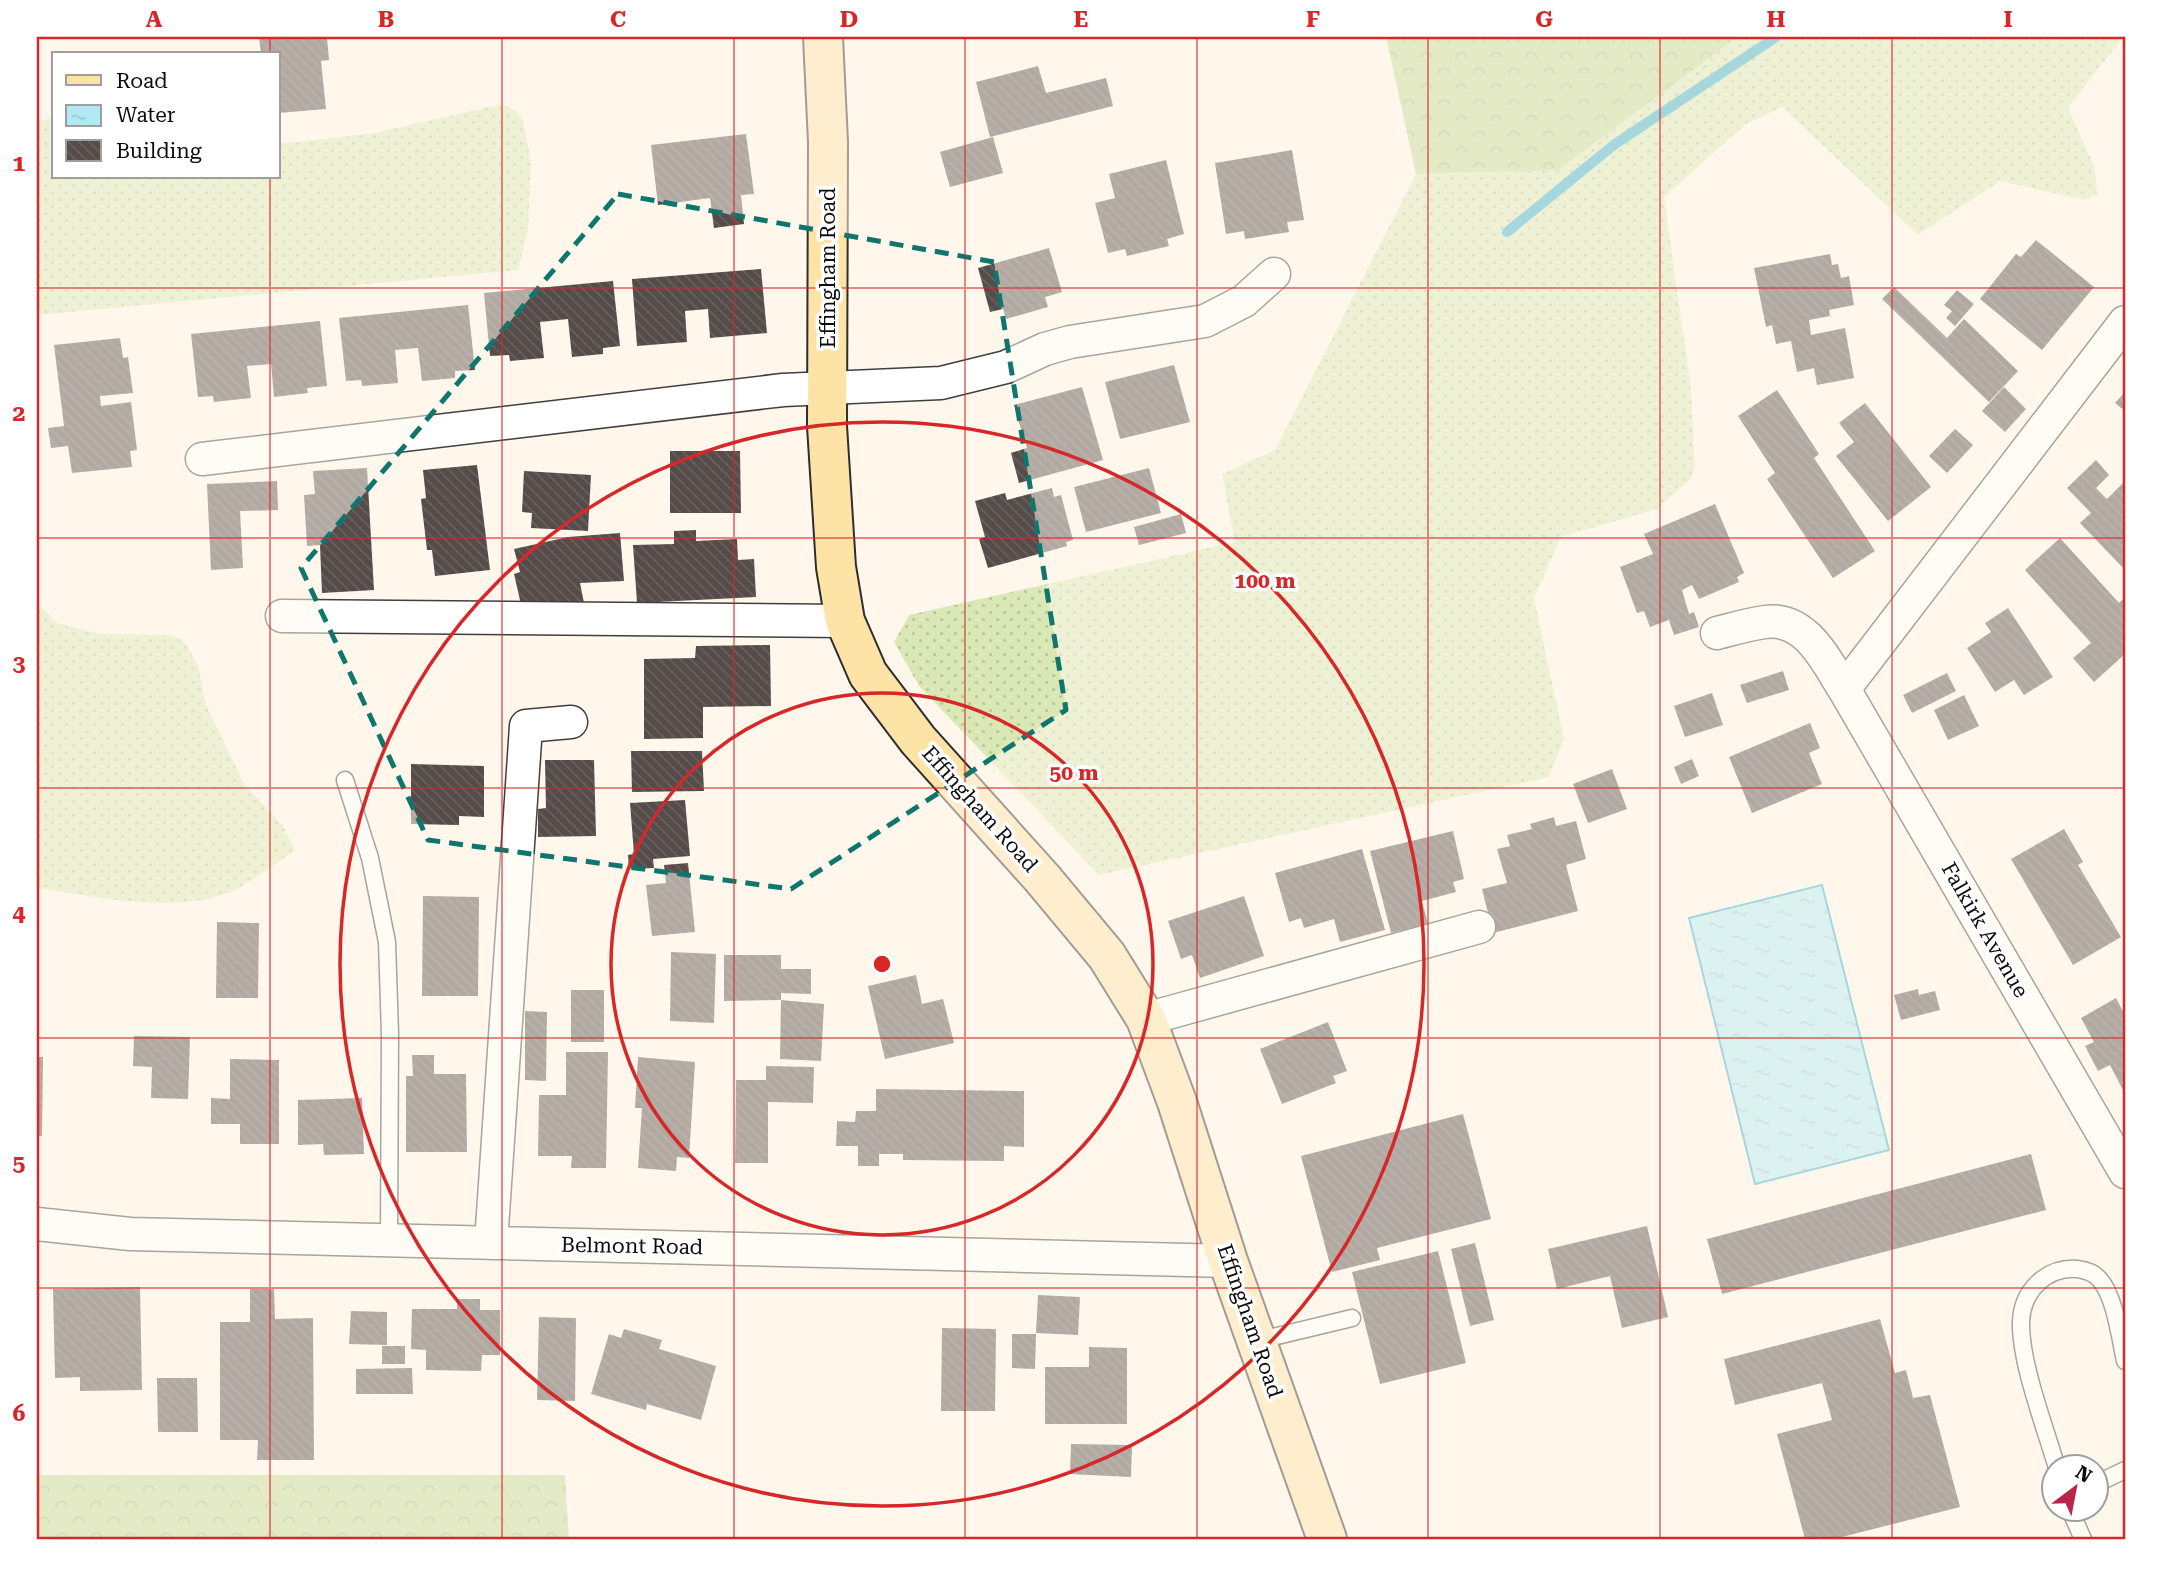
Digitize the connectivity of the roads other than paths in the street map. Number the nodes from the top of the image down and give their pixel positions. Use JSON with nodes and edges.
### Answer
{"nodes":[{"id":1,"x":823,"y":37,"type":"edge"},
{"id":2,"x":1274,"y":274,"type":"dead end"},
{"id":3,"x":2125,"y":322,"type":"edge"},
{"id":4,"x":828,"y":388,"type":"junction"},
{"id":5,"x":202,"y":459,"type":"dead end"},
{"id":6,"x":282,"y":615,"type":"dead end"},
{"id":7,"x":845,"y":621,"type":"junction"},
{"id":8,"x":1717,"y":633,"type":"dead end"},
{"id":9,"x":1844,"y":689,"type":"junction"},
{"id":10,"x":571,"y":722,"type":"dead end"},
{"id":11,"x":345,"y":780,"type":"dead end"},
{"id":12,"x":1479,"y":927,"type":"dead end"},
{"id":13,"x":1146,"y":1019,"type":"junction"},
{"id":14,"x":2125,"y":1172,"type":"edge"},
{"id":15,"x":37,"y":1224,"type":"edge"},
{"id":16,"x":389,"y":1240,"type":"junction"},
{"id":17,"x":491,"y":1242,"type":"junction"},
{"id":18,"x":1228,"y":1261,"type":"junction"},
{"id":19,"x":1352,"y":1318,"type":"dead end"},
{"id":20,"x":1256,"y":1341,"type":"junction"},
{"id":21,"x":2125,"y":1361,"type":"edge"},
{"id":22,"x":2053,"y":1454,"type":"edge"},
{"id":23,"x":1327,"y":1539,"type":"edge"}],
"edges":[{"from":1,"to":4,"type":"street","name":"Effingham Road"},
{"from":2,"to":4,"type":"street"},
{"from":3,"to":9,"type":"street"},
{"from":4,"to":5,"type":"street"},
{"from":4,"to":7,"type":"street","name":"Effingham Road"},
{"from":6,"to":7,"type":"street"},
{"from":7,"to":13,"type":"street","name":"Effingham Road"},
{"from":8,"to":9,"type":"street","name":"Falkirk Avenue"},
{"from":9,"to":14,"type":"street","name":"Falkirk Avenue"},
{"from":10,"to":17,"type":"street"},
{"from":11,"to":16,"type":"lane"},
{"from":12,"to":13,"type":"street"},
{"from":13,"to":18,"type":"street","name":"Effingham Road"},
{"from":15,"to":16,"type":"street","name":"Belmont Road"},
{"from":16,"to":17,"type":"street","name":"Belmont Road"},
{"from":17,"to":18,"type":"street","name":"Belmont Road"},
{"from":18,"to":20,"type":"street","name":"Effingham Road"},
{"from":19,"to":20,"type":"lane"},
{"from":20,"to":23,"type":"street","name":"Effingham Road"},
{"from":21,"to":22,"type":"lane"}]}
